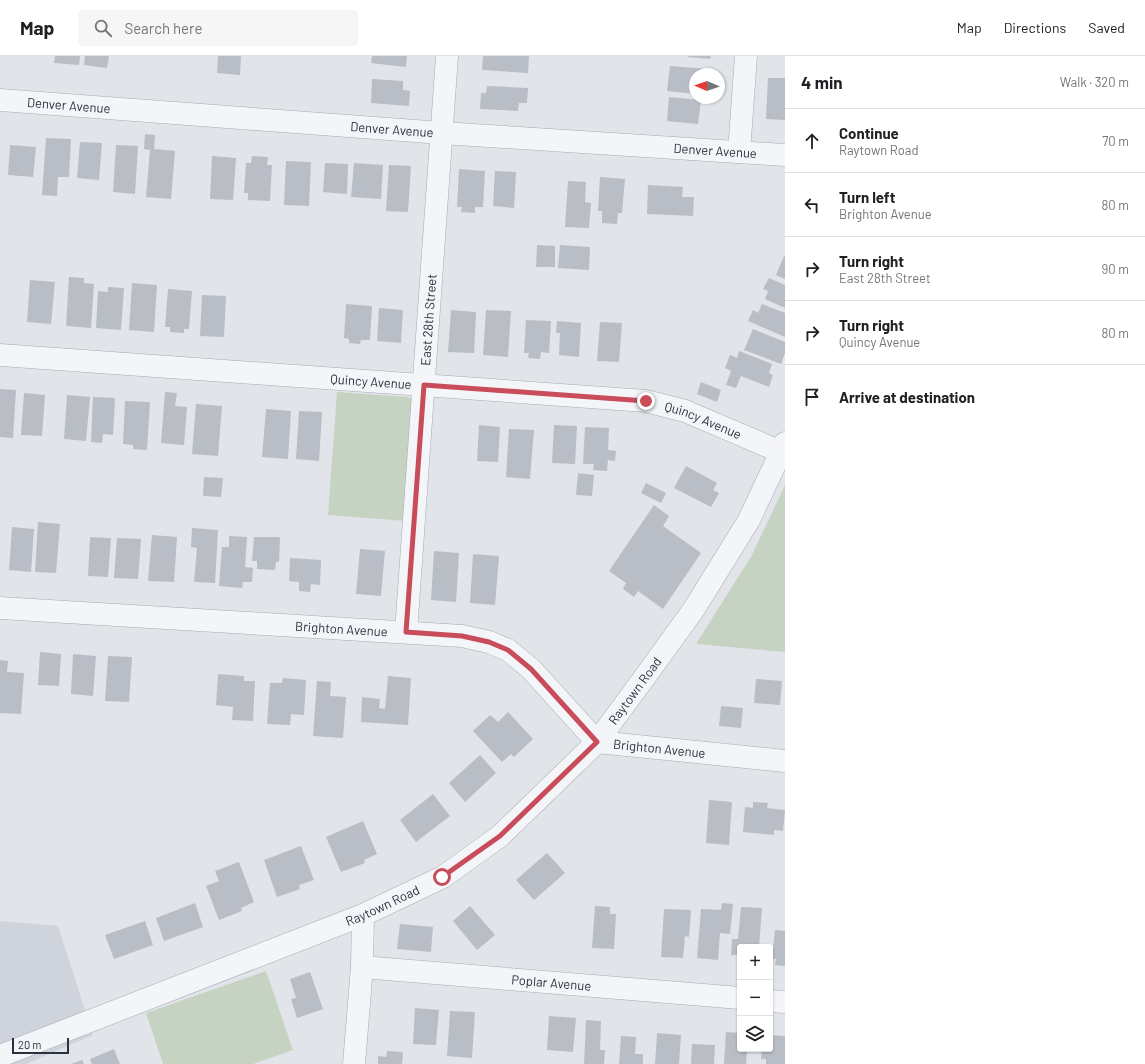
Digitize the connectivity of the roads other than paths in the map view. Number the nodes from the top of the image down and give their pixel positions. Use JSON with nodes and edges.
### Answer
{"nodes":[{"id":1,"x":447,"y":56,"type":"edge"},
{"id":2,"x":746,"y":56,"type":"edge"},
{"id":3,"x":0,"y":100,"type":"edge"},
{"id":4,"x":442,"y":132,"type":"junction"},
{"id":5,"x":739,"y":152,"type":"junction"},
{"id":6,"x":785,"y":155,"type":"edge"},
{"id":7,"x":0,"y":355,"type":"edge"},
{"id":8,"x":424,"y":385,"type":"junction"},
{"id":9,"x":783,"y":448,"type":"edge"},
{"id":10,"x":0,"y":608,"type":"edge"},
{"id":11,"x":406,"y":632,"type":"junction"},
{"id":12,"x":597,"y":742,"type":"junction"},
{"id":13,"x":785,"y":761,"type":"edge"},
{"id":14,"x":363,"y":915,"type":"junction"},
{"id":15,"x":362,"y":967,"type":"junction"},
{"id":16,"x":737,"y":998,"type":"edge"},
{"id":17,"x":773,"y":1001,"type":"edge"},
{"id":18,"x":785,"y":1002,"type":"edge"},
{"id":19,"x":0,"y":1056,"type":"edge"},
{"id":20,"x":354,"y":1064,"type":"edge"}],
"edges":[{"from":1,"to":4,"type":"street","name":"East 28th Street"},
{"from":2,"to":5,"type":"street"},
{"from":3,"to":4,"type":"street","name":"Denver Avenue"},
{"from":4,"to":5,"type":"street","name":"Denver Avenue"},
{"from":4,"to":8,"type":"street","name":"East 28th Street"},
{"from":5,"to":6,"type":"street","name":"Denver Avenue"},
{"from":7,"to":8,"type":"street","name":"Quincy Avenue"},
{"from":8,"to":9,"type":"street","name":"Quincy Avenue"},
{"from":8,"to":11,"type":"street","name":"East 28th Street"},
{"from":9,"to":12,"type":"street","name":"Raytown Road"},
{"from":10,"to":11,"type":"street","name":"Brighton Avenue"},
{"from":11,"to":12,"type":"street","name":"Brighton Avenue"},
{"from":12,"to":13,"type":"street","name":"Brighton Avenue"},
{"from":12,"to":14,"type":"street","name":"Raytown Road"},
{"from":14,"to":15,"type":"street"},
{"from":14,"to":19,"type":"street","name":"Raytown Road"},
{"from":15,"to":16,"type":"street","name":"Poplar Avenue"},
{"from":15,"to":20,"type":"street"},
{"from":17,"to":18,"type":"street"}]}
